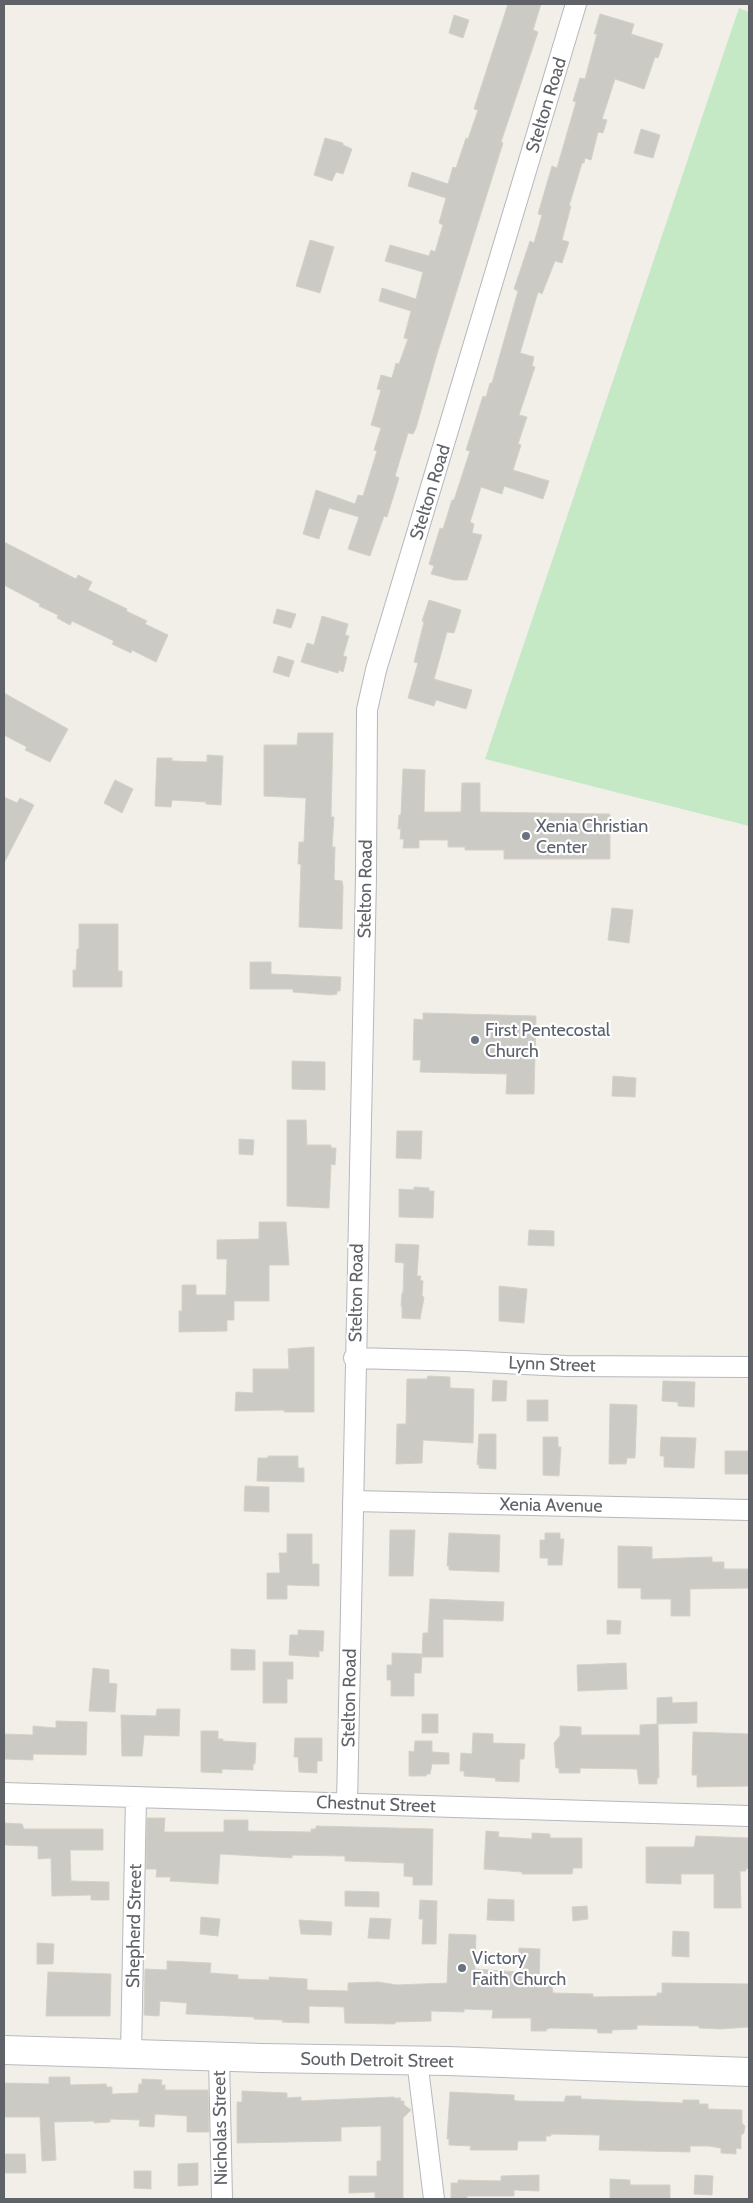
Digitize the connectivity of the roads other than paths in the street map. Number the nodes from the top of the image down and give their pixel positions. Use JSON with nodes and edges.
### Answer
{"nodes":[{"id":1,"x":576,"y":4,"type":"edge"},
{"id":2,"x":354,"y":1358,"type":"junction"},
{"id":3,"x":749,"y":1367,"type":"edge"},
{"id":4,"x":353,"y":1501,"type":"junction"},
{"id":5,"x":749,"y":1510,"type":"edge"},
{"id":6,"x":4,"y":1793,"type":"edge"},
{"id":7,"x":136,"y":1797,"type":"junction"},
{"id":8,"x":346,"y":1804,"type":"junction"},
{"id":9,"x":749,"y":1816,"type":"edge"},
{"id":10,"x":4,"y":2050,"type":"edge"},
{"id":11,"x":131,"y":2054,"type":"junction"},
{"id":12,"x":219,"y":2057,"type":"junction"},
{"id":13,"x":417,"y":2060,"type":"junction"},
{"id":14,"x":749,"y":2072,"type":"edge"},
{"id":15,"x":222,"y":2199,"type":"edge"},
{"id":16,"x":434,"y":2199,"type":"edge"}],
"edges":[{"from":1,"to":2,"type":"street","name":"Stelton Road"},
{"from":2,"to":3,"type":"street","name":"Lynn Street"},
{"from":2,"to":4,"type":"street","name":"Stelton Road"},
{"from":4,"to":5,"type":"street","name":"Xenia Avenue"},
{"from":4,"to":8,"type":"street","name":"Stelton Road"},
{"from":6,"to":7,"type":"street","name":"Chestnut Street"},
{"from":7,"to":8,"type":"street","name":"Chestnut Street"},
{"from":7,"to":11,"type":"street","name":"Shepherd Street"},
{"from":8,"to":9,"type":"street","name":"Chestnut Street"},
{"from":10,"to":11,"type":"main road","name":"South Detroit Street"},
{"from":11,"to":12,"type":"main road","name":"South Detroit Street"},
{"from":12,"to":13,"type":"main road","name":"South Detroit Street"},
{"from":12,"to":15,"type":"street","name":"Nicholas Street"},
{"from":13,"to":14,"type":"main road","name":"South Detroit Street"},
{"from":13,"to":16,"type":"street"}]}
